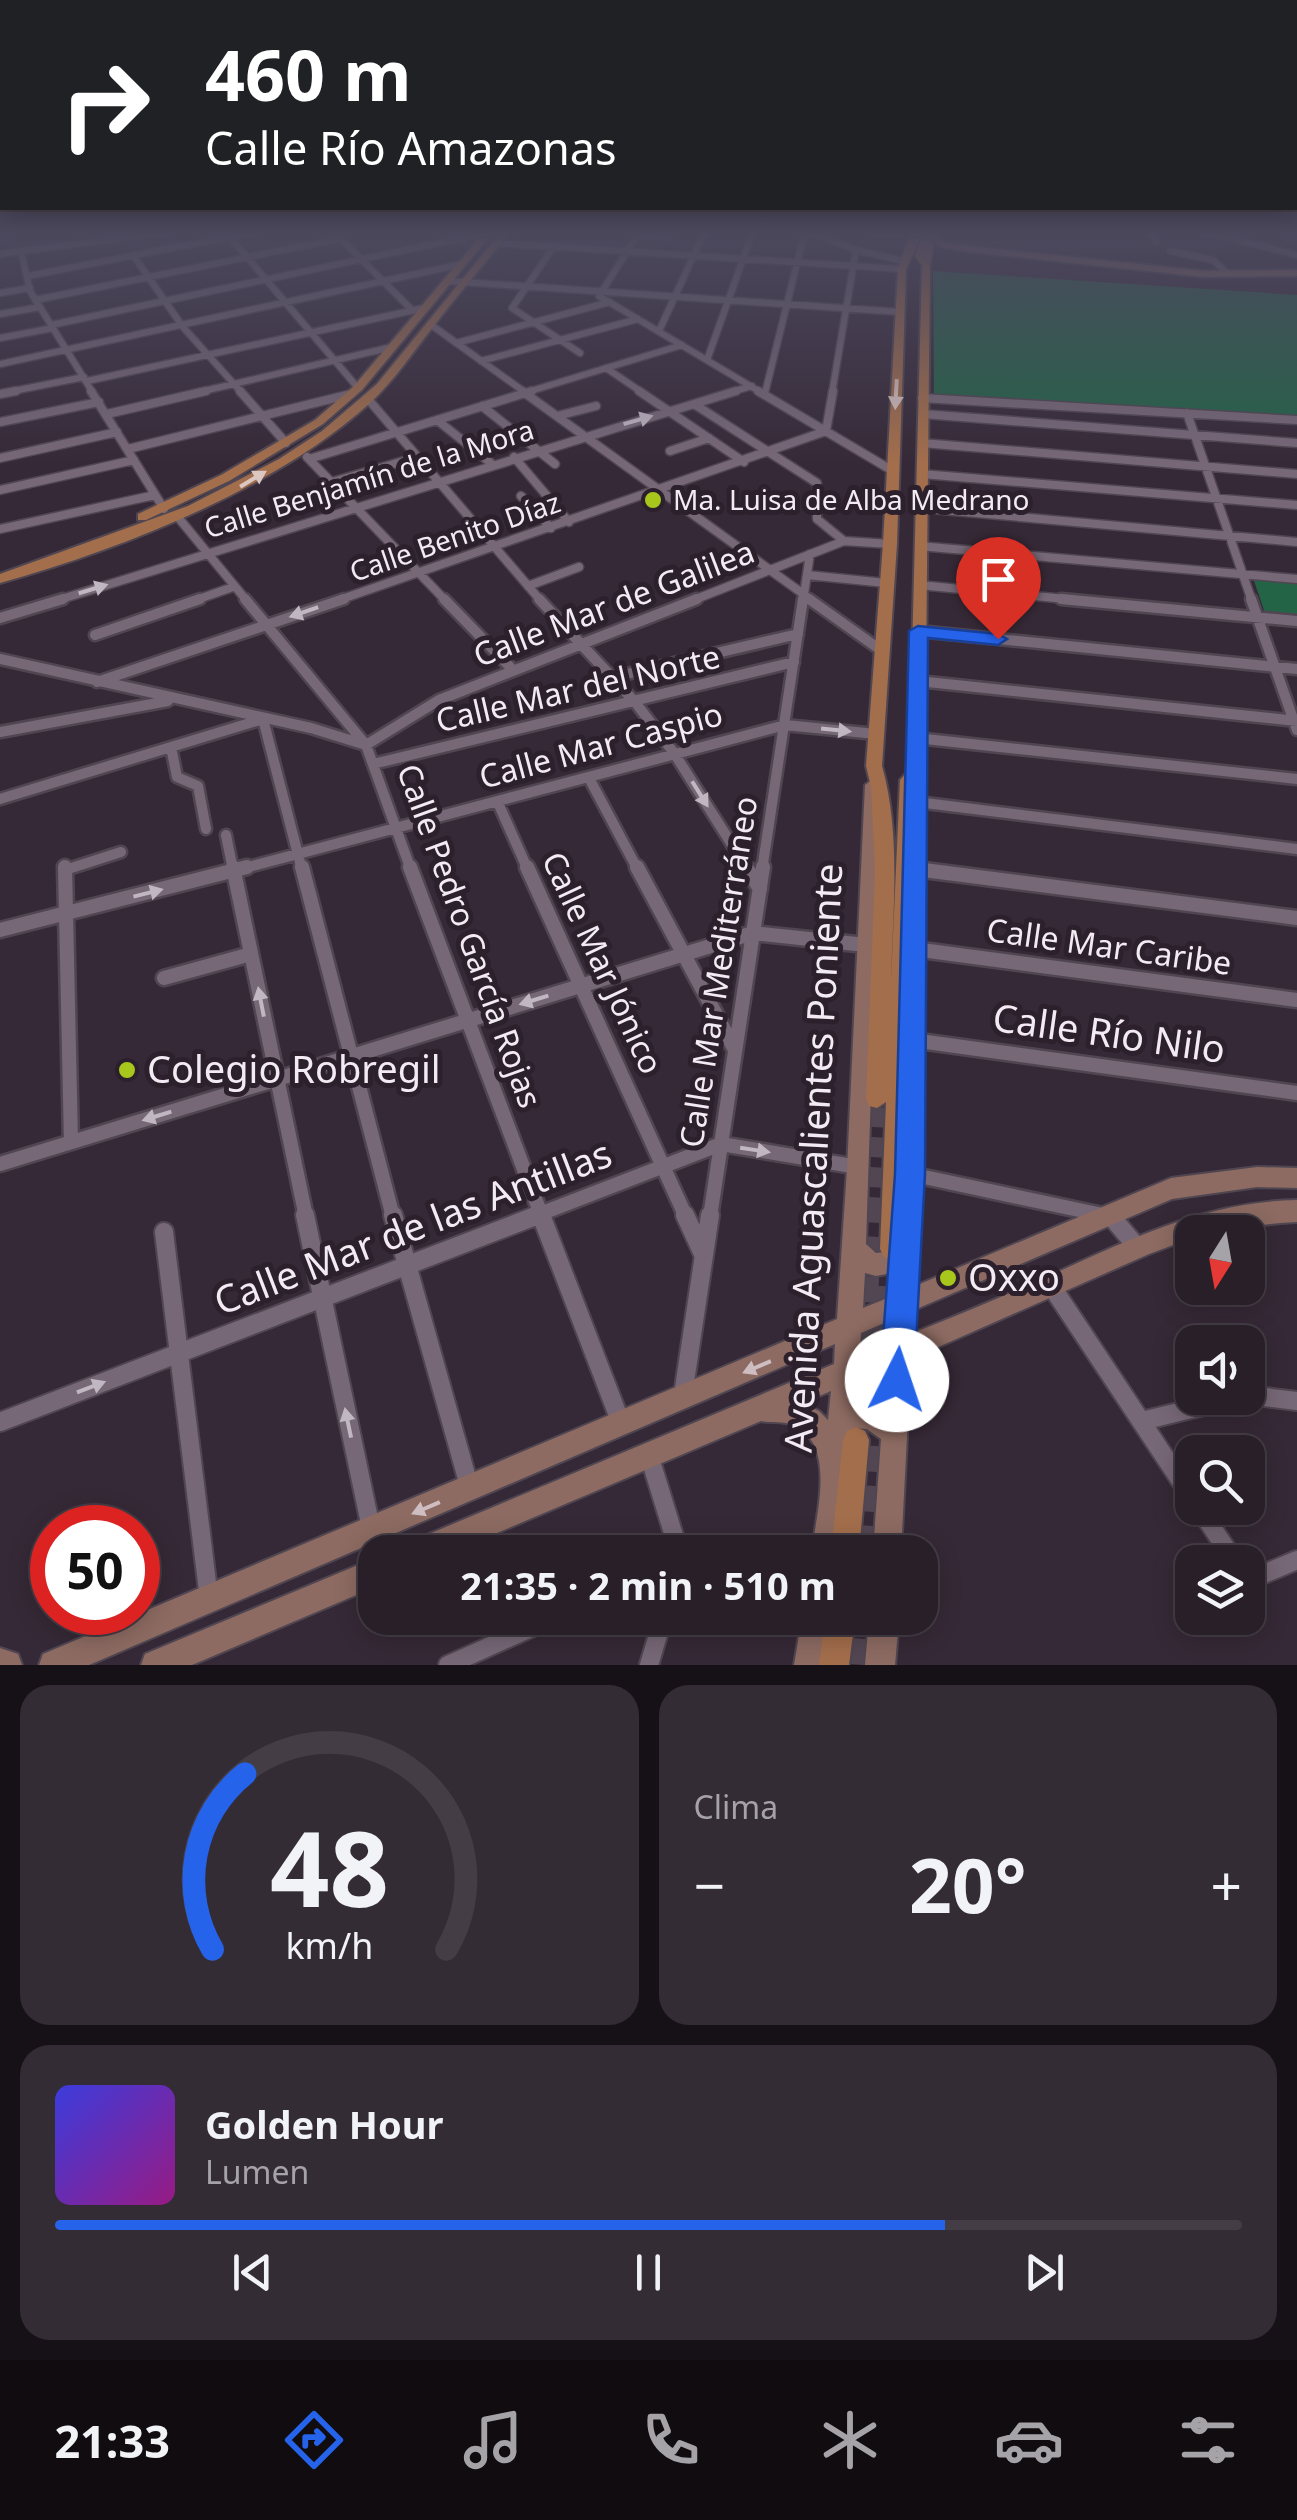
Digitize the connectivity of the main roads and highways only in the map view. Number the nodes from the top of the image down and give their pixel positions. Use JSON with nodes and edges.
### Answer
{"nodes":[{"id":1,"x":417,"y":309,"type":"edge"},
{"id":2,"x":442,"y":309,"type":"edge"},
{"id":3,"x":900,"y":309,"type":"edge"},
{"id":4,"x":925,"y":309,"type":"edge"},
{"id":5,"x":0,"y":566,"type":"edge"},
{"id":6,"x":0,"y":579,"type":"edge"},
{"id":7,"x":874,"y":766,"type":"junction"},
{"id":8,"x":917,"y":772,"type":"junction"},
{"id":9,"x":876,"y":1098,"type":"tunnel mouth"},
{"id":10,"x":1297,"y":1178,"type":"edge"},
{"id":11,"x":1297,"y":1211,"type":"edge"},
{"id":12,"x":853,"y":1243,"type":"junction"},
{"id":13,"x":899,"y":1250,"type":"junction"},
{"id":14,"x":902,"y":1306,"type":"junction"},
{"id":15,"x":847,"y":1329,"type":"junction"},
{"id":16,"x":899,"y":1353,"type":"junction"},
{"id":17,"x":845,"y":1372,"type":"junction"},
{"id":18,"x":758,"y":1409,"type":"junction"},
{"id":19,"x":848,"y":1429,"type":"junction"},
{"id":20,"x":894,"y":1434,"type":"junction"},
{"id":21,"x":837,"y":1474,"type":"junction"},
{"id":22,"x":386,"y":1535,"type":"edge"},
{"id":23,"x":460,"y":1535,"type":"edge"},
{"id":24,"x":828,"y":1535,"type":"edge"},
{"id":25,"x":846,"y":1535,"type":"edge"},
{"id":26,"x":888,"y":1535,"type":"edge"},
{"id":27,"x":358,"y":1547,"type":"edge"},
{"id":28,"x":358,"y":1579,"type":"edge"},
{"id":29,"x":814,"y":1635,"type":"edge"},
{"id":30,"x":838,"y":1635,"type":"edge"},
{"id":31,"x":52,"y":1665,"type":"edge"},
{"id":32,"x":156,"y":1665,"type":"edge"},
{"id":33,"x":809,"y":1665,"type":"edge"},
{"id":34,"x":834,"y":1665,"type":"edge"}],
"edges":[{"from":1,"to":5,"type":"main road"},
{"from":6,"to":2,"type":"main road","one_way":true},
{"from":3,"to":7,"type":"main road","name":"Avenida Aguascalientes Poniente","one_way":true},
{"from":4,"to":8,"type":"main road"},
{"from":7,"to":9,"type":"main road","name":"Avenida Aguascalientes Poniente"},
{"from":7,"to":12,"type":"main road","name":"Avenida Aguascalientes Poniente"},
{"from":8,"to":13,"type":"main road"},
{"from":8,"to":13,"type":"main road"},
{"from":10,"to":14,"type":"main road"},
{"from":11,"to":16,"type":"main road"},
{"from":12,"to":13,"type":"main road"},
{"from":12,"to":15,"type":"main road","name":"Avenida Aguascalientes Poniente"},
{"from":13,"to":14,"type":"main road"},
{"from":14,"to":15,"type":"main road"},
{"from":14,"to":16,"type":"main road"},
{"from":15,"to":17,"type":"main road","name":"Avenida Aguascalientes Poniente"},
{"from":15,"to":22,"type":"main road","one_way":true},
{"from":16,"to":17,"type":"main road"},
{"from":16,"to":20,"type":"main road"},
{"from":17,"to":18,"type":"main road"},
{"from":17,"to":19,"type":"main road","name":"Avenida Aguascalientes Poniente"},
{"from":18,"to":21,"type":"main road"},
{"from":18,"to":23,"type":"main road"},
{"from":19,"to":20,"type":"main road"},
{"from":19,"to":21,"type":"main road","name":"Avenida Aguascalientes Poniente"},
{"from":19,"to":25,"type":"main road","name":"Avenida Aguascalientes Poniente"},
{"from":20,"to":26,"type":"main road"},
{"from":21,"to":24,"type":"main road","name":"Avenida Aguascalientes Poniente"},
{"from":27,"to":31,"type":"main road"},
{"from":28,"to":32,"type":"main road"},
{"from":29,"to":33,"type":"main road"},
{"from":30,"to":34,"type":"main road"}]}
